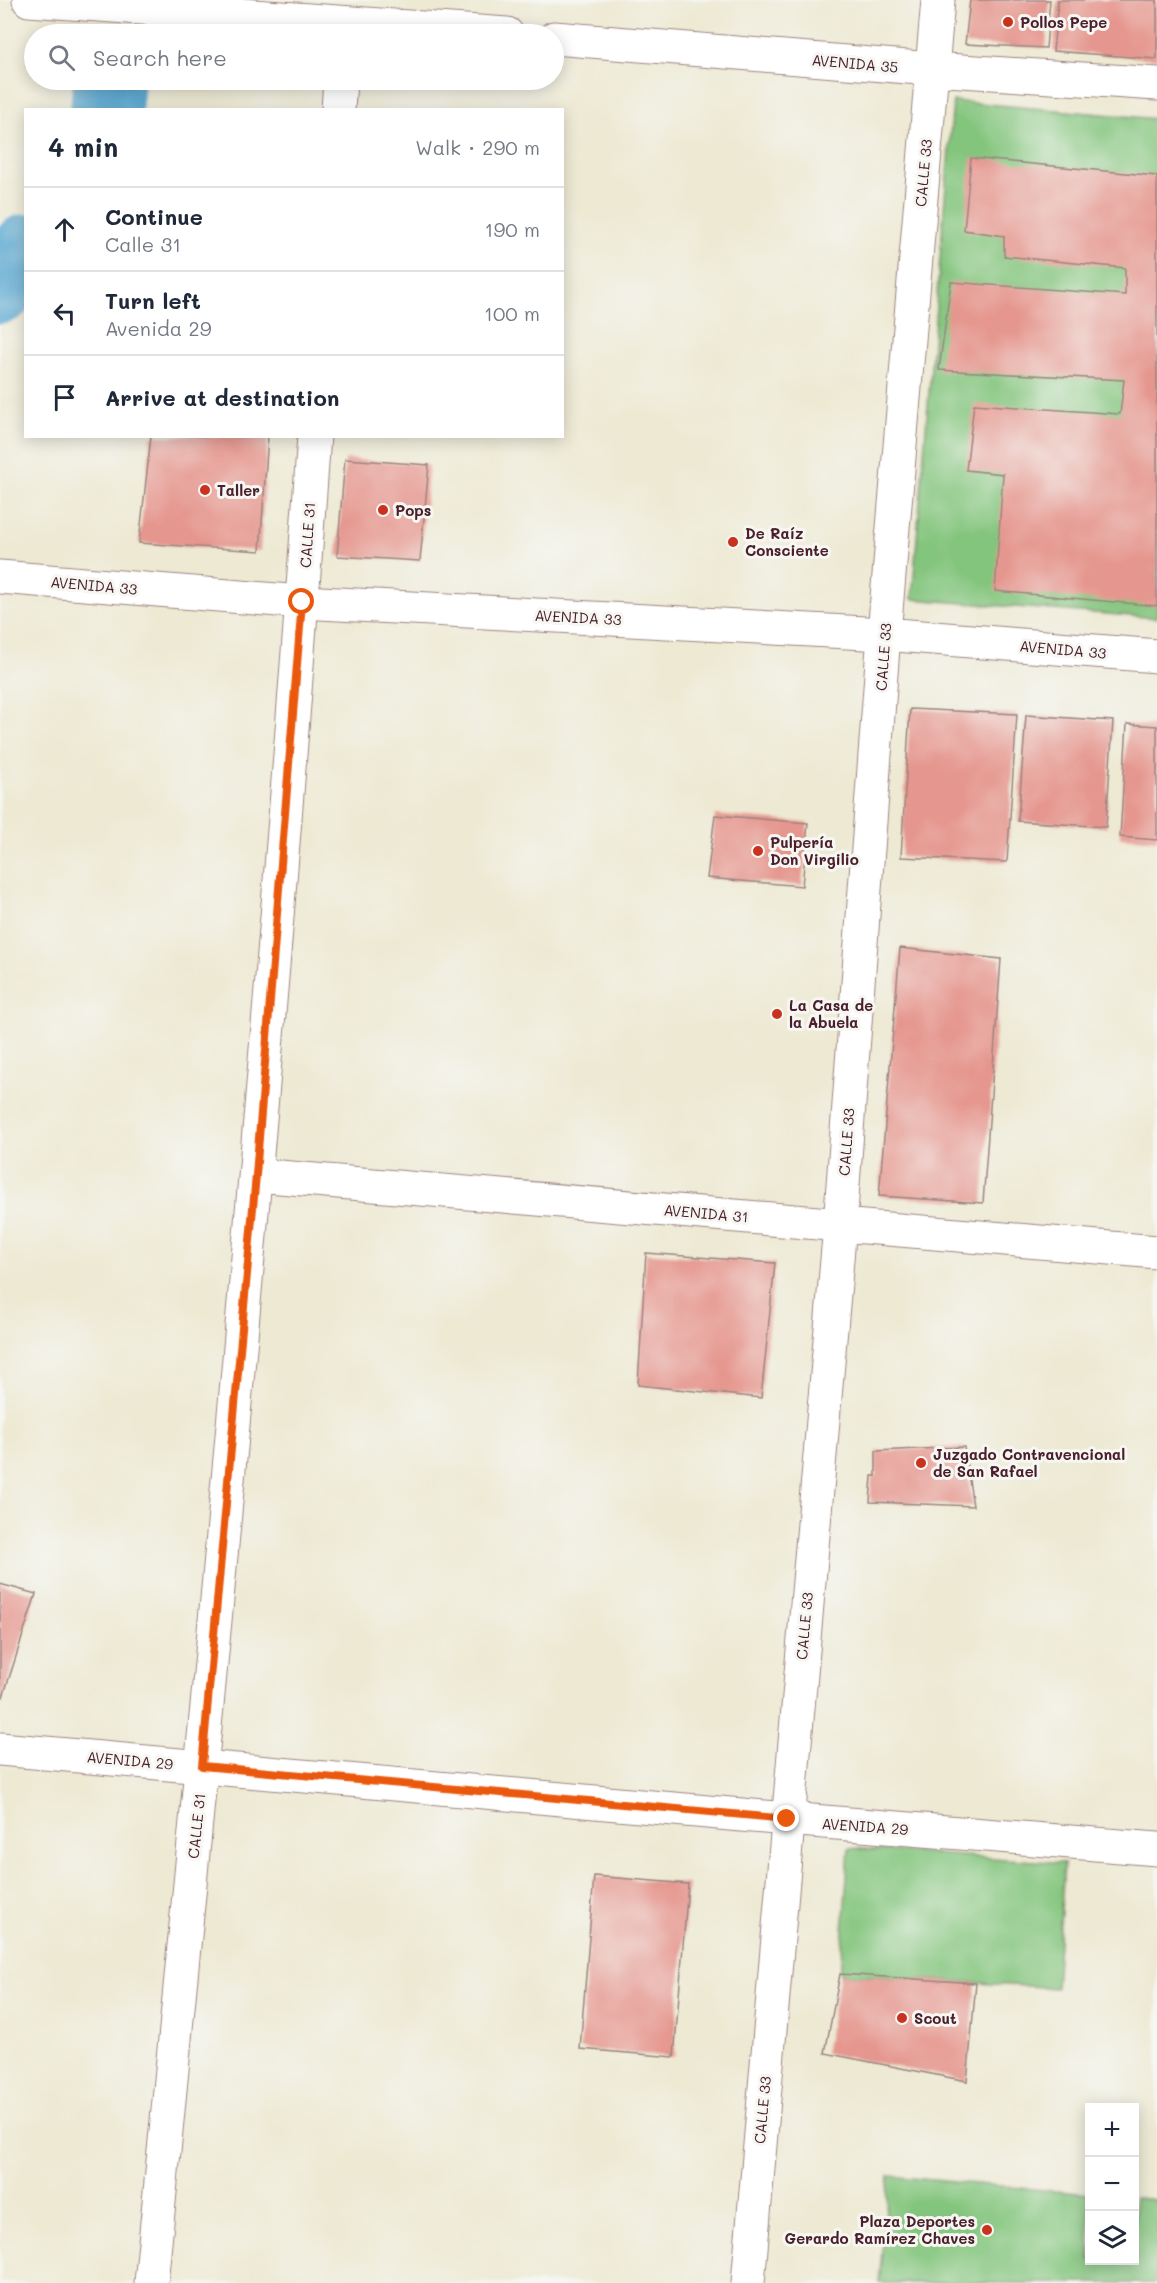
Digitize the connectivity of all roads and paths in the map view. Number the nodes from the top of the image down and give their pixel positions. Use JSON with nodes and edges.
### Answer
{"nodes":[{"id":1,"x":29,"y":0,"type":"edge"},
{"id":2,"x":938,"y":0,"type":"edge"},
{"id":3,"x":299,"y":24,"type":"edge"},
{"id":4,"x":564,"y":39,"type":"edge"},
{"id":5,"x":932,"y":69,"type":"junction"},
{"id":6,"x":1157,"y":84,"type":"edge"},
{"id":7,"x":339,"y":90,"type":"edge"},
{"id":8,"x":338,"y":108,"type":"edge"},
{"id":9,"x":314,"y":438,"type":"edge"},
{"id":10,"x":0,"y":577,"type":"edge"},
{"id":11,"x":302,"y":602,"type":"junction"},
{"id":12,"x":884,"y":634,"type":"junction"},
{"id":13,"x":1157,"y":656,"type":"edge"},
{"id":14,"x":256,"y":1175,"type":"junction"},
{"id":15,"x":840,"y":1225,"type":"junction"},
{"id":16,"x":1157,"y":1252,"type":"edge"},
{"id":17,"x":0,"y":1749,"type":"edge"},
{"id":18,"x":202,"y":1766,"type":"junction"},
{"id":19,"x":787,"y":1819,"type":"junction"},
{"id":20,"x":1157,"y":1848,"type":"edge"},
{"id":21,"x":151,"y":2283,"type":"edge"},
{"id":22,"x":748,"y":2283,"type":"edge"}],
"edges":[{"from":1,"to":3,"type":"street"},
{"from":2,"to":5,"type":"street","name":"CALLE 33"},
{"from":4,"to":5,"type":"street","name":"AVENIDA 35"},
{"from":5,"to":6,"type":"street","name":"AVENIDA 35"},
{"from":5,"to":12,"type":"street","name":"CALLE 33"},
{"from":7,"to":8,"type":"street"},
{"from":9,"to":11,"type":"street","name":"CALLE 31"},
{"from":10,"to":11,"type":"street","name":"AVENIDA 33"},
{"from":11,"to":12,"type":"street","name":"AVENIDA 33"},
{"from":11,"to":14,"type":"street","name":"CALLE 31"},
{"from":12,"to":13,"type":"street","name":"AVENIDA 33"},
{"from":12,"to":15,"type":"street","name":"CALLE 33"},
{"from":14,"to":15,"type":"street","name":"AVENIDA 31"},
{"from":14,"to":18,"type":"street","name":"CALLE 31"},
{"from":15,"to":16,"type":"street","name":"AVENIDA 31"},
{"from":15,"to":19,"type":"street","name":"CALLE 33"},
{"from":17,"to":18,"type":"street","name":"AVENIDA 29"},
{"from":18,"to":19,"type":"street","name":"AVENIDA 29"},
{"from":18,"to":21,"type":"street","name":"CALLE 31"},
{"from":19,"to":20,"type":"street","name":"AVENIDA 29"},
{"from":19,"to":22,"type":"street","name":"CALLE 33"}]}
